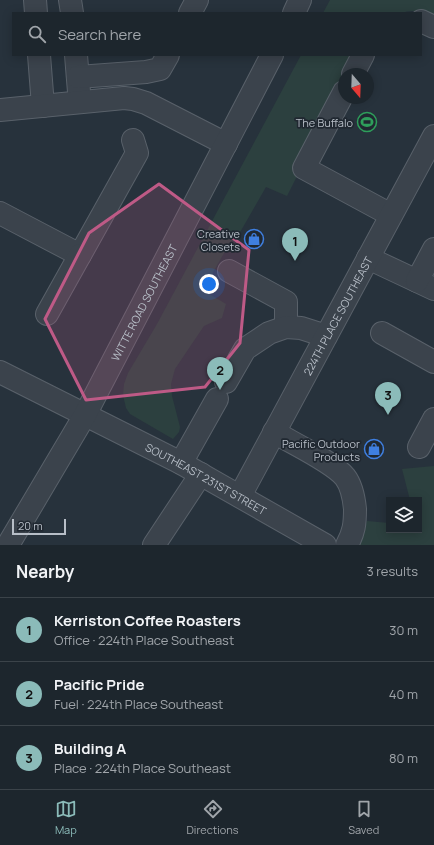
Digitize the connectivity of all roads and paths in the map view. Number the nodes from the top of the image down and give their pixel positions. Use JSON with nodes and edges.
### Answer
{"nodes":[{"id":1,"x":35,"y":0,"type":"edge"},
{"id":2,"x":70,"y":0,"type":"edge"},
{"id":3,"x":197,"y":0,"type":"edge"},
{"id":4,"x":300,"y":0,"type":"edge"},
{"id":5,"x":36,"y":12,"type":"edge"},
{"id":6,"x":72,"y":12,"type":"edge"},
{"id":7,"x":191,"y":12,"type":"edge"},
{"id":8,"x":294,"y":12,"type":"edge"},
{"id":9,"x":422,"y":21,"type":"edge"},
{"id":10,"x":434,"y":27,"type":"edge"},
{"id":11,"x":39,"y":56,"type":"edge"},
{"id":12,"x":76,"y":56,"type":"edge"},
{"id":13,"x":167,"y":56,"type":"edge"},
{"id":14,"x":271,"y":56,"type":"edge"},
{"id":15,"x":362,"y":56,"type":"edge"},
{"id":16,"x":356,"y":68,"type":"edge"},
{"id":17,"x":78,"y":77,"type":"junction"},
{"id":18,"x":80,"y":102,"type":"junction"},
{"id":19,"x":338,"y":103,"type":"edge"},
{"id":20,"x":43,"y":106,"type":"junction"},
{"id":21,"x":0,"y":110,"type":"edge"},
{"id":22,"x":434,"y":136,"type":"edge"},
{"id":23,"x":133,"y":140,"type":"dead end"},
{"id":24,"x":226,"y":144,"type":"junction"},
{"id":25,"x":0,"y":213,"type":"edge"},
{"id":26,"x":391,"y":215,"type":"junction"},
{"id":27,"x":434,"y":249,"type":"edge"},
{"id":28,"x":80,"y":255,"type":"junction"},
{"id":29,"x":368,"y":258,"type":"junction"},
{"id":30,"x":229,"y":271,"type":"dead end"},
{"id":31,"x":425,"y":285,"type":"edge"},
{"id":32,"x":47,"y":314,"type":"dead end"},
{"id":33,"x":286,"y":327,"type":"junction"},
{"id":34,"x":382,"y":333,"type":"dead end"},
{"id":35,"x":326,"y":336,"type":"junction"},
{"id":36,"x":434,"y":362,"type":"edge"},
{"id":37,"x":0,"y":372,"type":"edge"},
{"id":38,"x":85,"y":415,"type":"junction"},
{"id":39,"x":434,"y":419,"type":"edge"},
{"id":40,"x":274,"y":432,"type":"junction"},
{"id":41,"x":419,"y":447,"type":"dead end"},
{"id":42,"x":181,"y":463,"type":"junction"},
{"id":43,"x":201,"y":474,"type":"junction"},
{"id":44,"x":240,"y":496,"type":"junction"},
{"id":45,"x":303,"y":540,"type":"edge"},
{"id":46,"x":8,"y":545,"type":"edge"},
{"id":47,"x":154,"y":545,"type":"edge"},
{"id":48,"x":325,"y":545,"type":"edge"},
{"id":49,"x":347,"y":545,"type":"edge"}],
"edges":[{"from":1,"to":5,"type":"street"},
{"from":2,"to":6,"type":"street"},
{"from":3,"to":7,"type":"street"},
{"from":4,"to":8,"type":"street"},
{"from":9,"to":10,"type":"street"},
{"from":11,"to":20,"type":"street"},
{"from":12,"to":17,"type":"street"},
{"from":13,"to":17,"type":"street"},
{"from":14,"to":24,"type":"street","name":"WITTE ROAD SOUTHEAST"},
{"from":15,"to":16,"type":"street"},
{"from":17,"to":18,"type":"street"},
{"from":18,"to":20,"type":"street"},
{"from":18,"to":24,"type":"street"},
{"from":19,"to":26,"type":"street"},
{"from":20,"to":21,"type":"street"},
{"from":22,"to":26,"type":"street","name":"224TH PLACE SOUTHEAST"},
{"from":23,"to":28,"type":"street"},
{"from":24,"to":38,"type":"street","name":"WITTE ROAD SOUTHEAST"},
{"from":25,"to":28,"type":"street"},
{"from":26,"to":29,"type":"street","name":"224TH PLACE SOUTHEAST"},
{"from":27,"to":31,"type":"street"},
{"from":28,"to":32,"type":"street"},
{"from":29,"to":31,"type":"street"},
{"from":29,"to":35,"type":"street","name":"224TH PLACE SOUTHEAST"},
{"from":30,"to":33,"type":"street"},
{"from":33,"to":35,"type":"street"},
{"from":33,"to":42,"type":"street"},
{"from":34,"to":36,"type":"street"},
{"from":35,"to":40,"type":"street","name":"224TH PLACE SOUTHEAST"},
{"from":37,"to":38,"type":"street","name":"SOUTHEAST 231ST STREET"},
{"from":38,"to":42,"type":"street","name":"SOUTHEAST 231ST STREET"},
{"from":38,"to":46,"type":"street","name":"WITTE ROAD SOUTHEAST"},
{"from":39,"to":41,"type":"street"},
{"from":40,"to":44,"type":"street","name":"224TH PLACE SOUTHEAST"},
{"from":40,"to":49,"type":"street"},
{"from":42,"to":43,"type":"street","name":"SOUTHEAST 231ST STREET"},
{"from":43,"to":44,"type":"street","name":"SOUTHEAST 231ST STREET"},
{"from":43,"to":47,"type":"street"},
{"from":44,"to":45,"type":"street","name":"SOUTHEAST 231ST STREET"},
{"from":45,"to":48,"type":"street","name":"SOUTHEAST 231ST STREET"}]}
